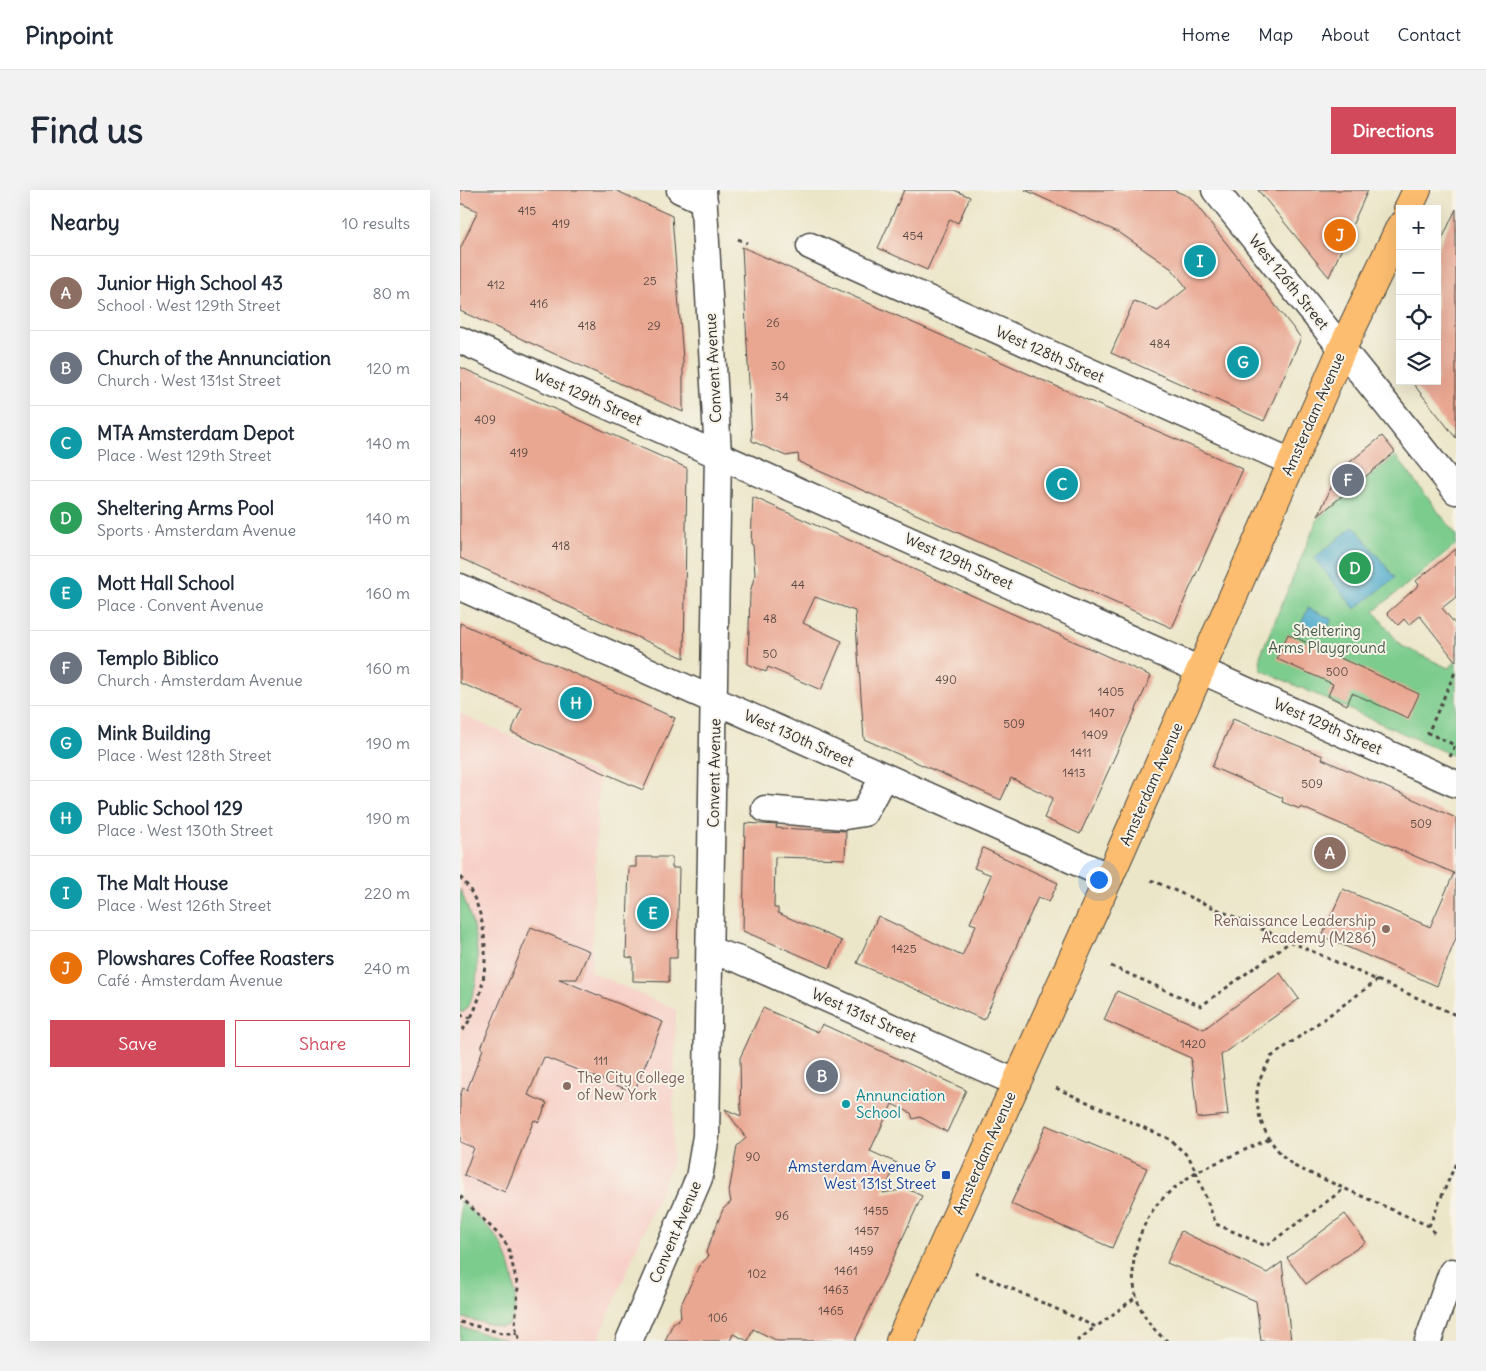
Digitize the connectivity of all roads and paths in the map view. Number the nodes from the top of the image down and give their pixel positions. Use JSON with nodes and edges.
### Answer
{"nodes":[{"id":1,"x":680,"y":190,"type":"edge"},
{"id":2,"x":1215,"y":190,"type":"edge"},
{"id":3,"x":1417,"y":190,"type":"edge"},
{"id":4,"x":704,"y":195,"type":"edge"},
{"id":5,"x":1410,"y":205,"type":"edge"},
{"id":6,"x":1396,"y":235,"type":"edge"},
{"id":7,"x":738,"y":239,"type":"dead end"},
{"id":8,"x":747,"y":243,"type":"dead end"},
{"id":9,"x":810,"y":246,"type":"dead end"},
{"id":10,"x":460,"y":340,"type":"edge"},
{"id":11,"x":1342,"y":349,"type":"junction"},
{"id":12,"x":718,"y":454,"type":"junction"},
{"id":13,"x":1291,"y":462,"type":"junction"},
{"id":14,"x":1456,"y":491,"type":"edge"},
{"id":15,"x":460,"y":588,"type":"edge"},
{"id":16,"x":1202,"y":670,"type":"junction"},
{"id":17,"x":1456,"y":670,"type":"edge"},
{"id":18,"x":715,"y":700,"type":"junction"},
{"id":19,"x":1452,"y":772,"type":"edge"},
{"id":20,"x":884,"y":776,"type":"junction"},
{"id":21,"x":765,"y":809,"type":"dead end"},
{"id":22,"x":1110,"y":876,"type":"junction"},
{"id":23,"x":460,"y":877,"type":"edge"},
{"id":24,"x":1151,"y":880,"type":"dead end"},
{"id":25,"x":1290,"y":942,"type":"junction"},
{"id":26,"x":711,"y":951,"type":"junction"},
{"id":27,"x":1111,"y":966,"type":"dead end"},
{"id":28,"x":1378,"y":980,"type":"junction"},
{"id":29,"x":460,"y":1015,"type":"edge"},
{"id":30,"x":1456,"y":1015,"type":"edge"},
{"id":31,"x":472,"y":1018,"type":"junction"},
{"id":32,"x":460,"y":1033,"type":"edge"},
{"id":33,"x":1015,"y":1082,"type":"junction"},
{"id":34,"x":1056,"y":1088,"type":"dead end"},
{"id":35,"x":1269,"y":1139,"type":"junction"},
{"id":36,"x":1456,"y":1163,"type":"edge"},
{"id":37,"x":1196,"y":1172,"type":"junction"},
{"id":38,"x":1344,"y":1188,"type":"junction"},
{"id":39,"x":460,"y":1196,"type":"edge"},
{"id":40,"x":1429,"y":1226,"type":"junction"},
{"id":41,"x":1434,"y":1233,"type":"dead end"},
{"id":42,"x":975,"y":1272,"type":"dead end"},
{"id":43,"x":1454,"y":1273,"type":"edge"},
{"id":44,"x":1136,"y":1298,"type":"junction"},
{"id":45,"x":460,"y":1322,"type":"edge"},
{"id":46,"x":1096,"y":1327,"type":"junction"},
{"id":47,"x":517,"y":1332,"type":"junction"},
{"id":48,"x":520,"y":1341,"type":"edge"},
{"id":49,"x":629,"y":1341,"type":"edge"},
{"id":50,"x":900,"y":1341,"type":"edge"},
{"id":51,"x":1076,"y":1341,"type":"edge"},
{"id":52,"x":1167,"y":1341,"type":"edge"},
{"id":53,"x":1428,"y":1341,"type":"edge"}],
"edges":[{"from":1,"to":4,"type":"street"},
{"from":2,"to":11,"type":"street","name":"West 126th Street"},
{"from":3,"to":5,"type":"main road"},
{"from":4,"to":12,"type":"street","name":"Convent Avenue"},
{"from":6,"to":11,"type":"main road","name":"Amsterdam Avenue"},
{"from":7,"to":8,"type":"path"},
{"from":9,"to":13,"type":"street","name":"West 128th Street"},
{"from":10,"to":12,"type":"street","name":"West 129th Street"},
{"from":11,"to":13,"type":"main road","name":"Amsterdam Avenue"},
{"from":11,"to":14,"type":"street","name":"West 126th Street"},
{"from":12,"to":16,"type":"street","name":"West 129th Street"},
{"from":12,"to":18,"type":"street","name":"Convent Avenue"},
{"from":13,"to":16,"type":"main road","name":"Amsterdam Avenue"},
{"from":15,"to":18,"type":"street","name":"West 130th Street"},
{"from":16,"to":19,"type":"street","name":"West 129th Street"},
{"from":16,"to":22,"type":"main road","name":"Amsterdam Avenue"},
{"from":17,"to":19,"type":"path"},
{"from":18,"to":20,"type":"street","name":"West 130th Street"},
{"from":18,"to":26,"type":"street","name":"Convent Avenue"},
{"from":20,"to":21,"type":"street"},
{"from":20,"to":22,"type":"street","name":"West 130th Street"},
{"from":22,"to":33,"type":"main road","name":"Amsterdam Avenue"},
{"from":23,"to":31,"type":"path"},
{"from":24,"to":25,"type":"path"},
{"from":25,"to":27,"type":"path"},
{"from":25,"to":28,"type":"path"},
{"from":26,"to":33,"type":"street","name":"West 131st Street"},
{"from":26,"to":49,"type":"street","name":"Convent Avenue"},
{"from":28,"to":30,"type":"path"},
{"from":28,"to":35,"type":"path"},
{"from":29,"to":31,"type":"path"},
{"from":31,"to":32,"type":"path"},
{"from":33,"to":50,"type":"main road","name":"Amsterdam Avenue"},
{"from":34,"to":37,"type":"path"},
{"from":35,"to":37,"type":"path"},
{"from":35,"to":38,"type":"path"},
{"from":36,"to":40,"type":"path"},
{"from":37,"to":38,"type":"path"},
{"from":37,"to":44,"type":"path"},
{"from":38,"to":40,"type":"path"},
{"from":39,"to":47,"type":"path"},
{"from":40,"to":41,"type":"path"},
{"from":42,"to":46,"type":"path"},
{"from":43,"to":53,"type":"street"},
{"from":44,"to":46,"type":"path"},
{"from":44,"to":52,"type":"path"},
{"from":45,"to":47,"type":"path"},
{"from":46,"to":51,"type":"path"},
{"from":47,"to":48,"type":"path"}]}
